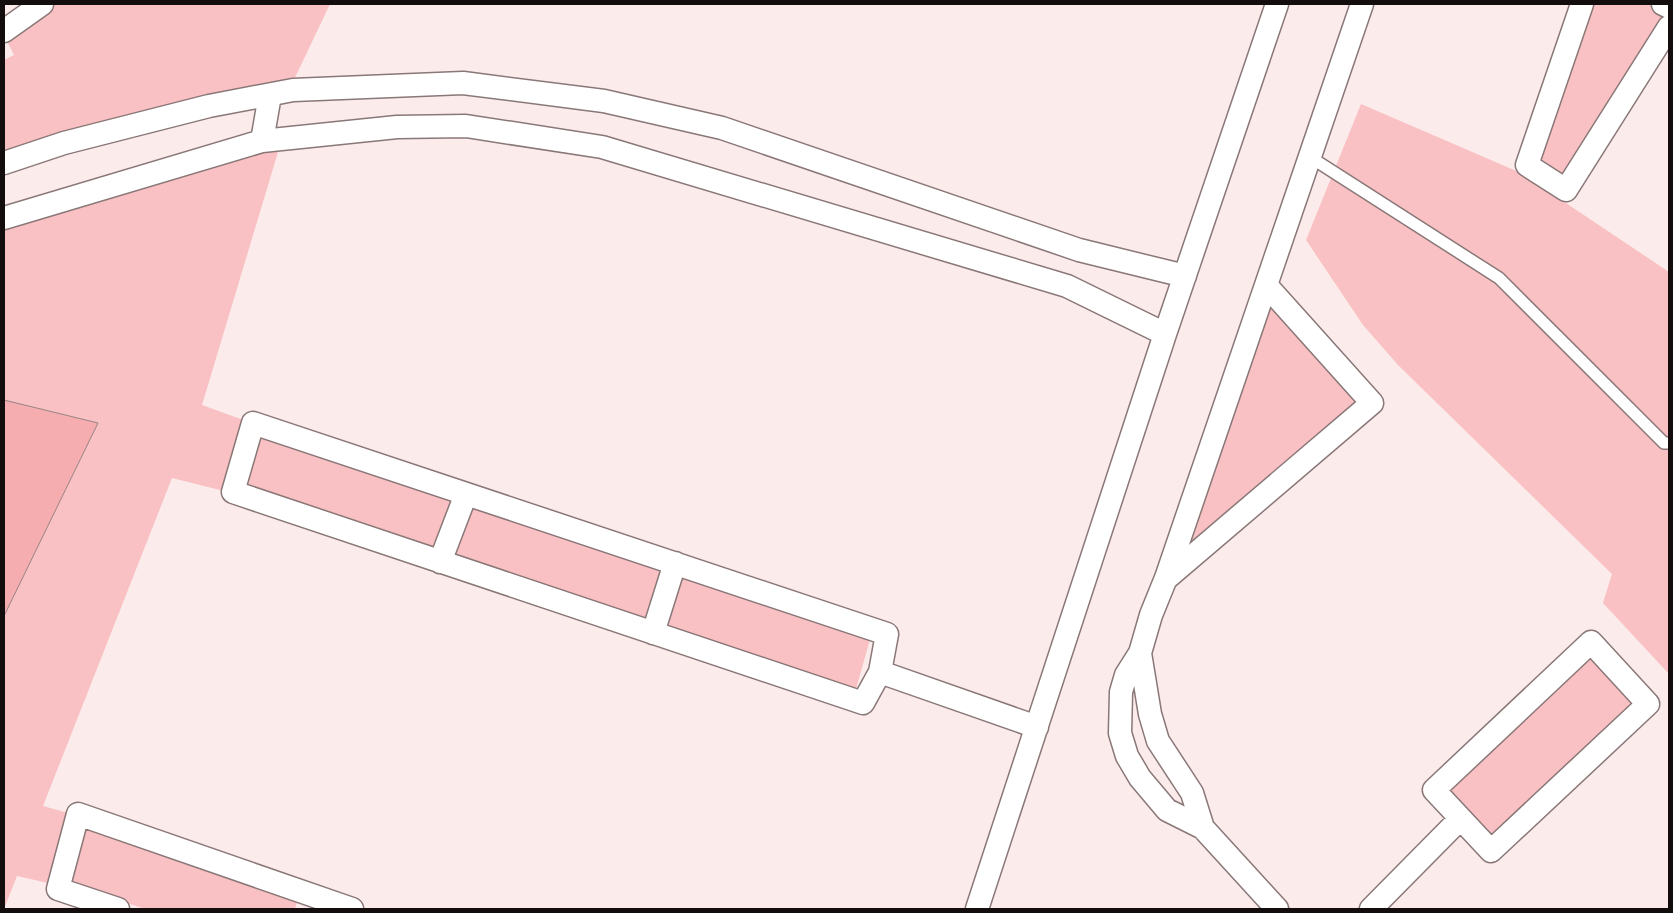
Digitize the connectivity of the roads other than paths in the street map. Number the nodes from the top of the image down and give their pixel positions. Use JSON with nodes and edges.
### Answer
{"nodes":[{"id":1,"x":42,"y":4,"type":"edge"},
{"id":2,"x":1276,"y":4,"type":"edge"},
{"id":3,"x":1362,"y":4,"type":"edge"},
{"id":4,"x":1582,"y":4,"type":"edge"},
{"id":5,"x":1663,"y":4,"type":"edge"},
{"id":6,"x":1669,"y":7,"type":"edge"},
{"id":7,"x":1669,"y":28,"type":"edge"},
{"id":8,"x":4,"y":31,"type":"edge"},
{"id":9,"x":270,"y":95,"type":"junction"},
{"id":10,"x":262,"y":141,"type":"junction"},
{"id":11,"x":1310,"y":157,"type":"junction"},
{"id":12,"x":4,"y":163,"type":"edge"},
{"id":13,"x":4,"y":218,"type":"edge"},
{"id":14,"x":1079,"y":250,"type":"junction"},
{"id":15,"x":1185,"y":276,"type":"junction"},
{"id":16,"x":1067,"y":286,"type":"junction"},
{"id":17,"x":1267,"y":286,"type":"junction"},
{"id":18,"x":1164,"y":334,"type":"junction"},
{"id":19,"x":1669,"y":443,"type":"edge"},
{"id":20,"x":466,"y":494,"type":"junction"},
{"id":21,"x":440,"y":562,"type":"junction"},
{"id":22,"x":675,"y":563,"type":"junction"},
{"id":23,"x":1166,"y":578,"type":"junction"},
{"id":24,"x":653,"y":633,"type":"junction"},
{"id":25,"x":1140,"y":653,"type":"junction"},
{"id":26,"x":880,"y":672,"type":"junction"},
{"id":27,"x":1037,"y":727,"type":"junction"},
{"id":28,"x":1460,"y":819,"type":"junction"},
{"id":29,"x":1203,"y":828,"type":"junction"},
{"id":30,"x":306,"y":902,"type":"edge"},
{"id":31,"x":118,"y":909,"type":"edge"},
{"id":32,"x":352,"y":909,"type":"edge"},
{"id":33,"x":977,"y":909,"type":"edge"},
{"id":34,"x":1277,"y":909,"type":"edge"},
{"id":35,"x":1371,"y":909,"type":"edge"}],
"edges":[{"from":1,"to":8,"type":"street"},
{"from":2,"to":15,"type":"street"},
{"from":3,"to":11,"type":"street"},
{"from":4,"to":7,"type":"street"},
{"from":5,"to":6,"type":"street"},
{"from":9,"to":10,"type":"street"},
{"from":9,"to":12,"type":"street"},
{"from":9,"to":14,"type":"street"},
{"from":10,"to":13,"type":"street"},
{"from":10,"to":16,"type":"street"},
{"from":11,"to":17,"type":"street"},
{"from":11,"to":19,"type":"lane"},
{"from":14,"to":15,"type":"street"},
{"from":14,"to":16,"type":"street"},
{"from":15,"to":18,"type":"street"},
{"from":16,"to":18,"type":"street"},
{"from":17,"to":23,"type":"street"},
{"from":17,"to":23,"type":"street"},
{"from":18,"to":27,"type":"street"},
{"from":20,"to":21,"type":"street"},
{"from":20,"to":21,"type":"street"},
{"from":20,"to":22,"type":"street"},
{"from":21,"to":24,"type":"street"},
{"from":22,"to":24,"type":"street"},
{"from":22,"to":26,"type":"street"},
{"from":23,"to":25,"type":"street"},
{"from":24,"to":26,"type":"street"},
{"from":25,"to":29,"type":"street"},
{"from":25,"to":29,"type":"street"},
{"from":26,"to":27,"type":"street"},
{"from":27,"to":33,"type":"street"},
{"from":28,"to":28,"type":"street"},
{"from":28,"to":35,"type":"street"},
{"from":29,"to":34,"type":"street"},
{"from":30,"to":31,"type":"street"},
{"from":30,"to":32,"type":"street"}]}
